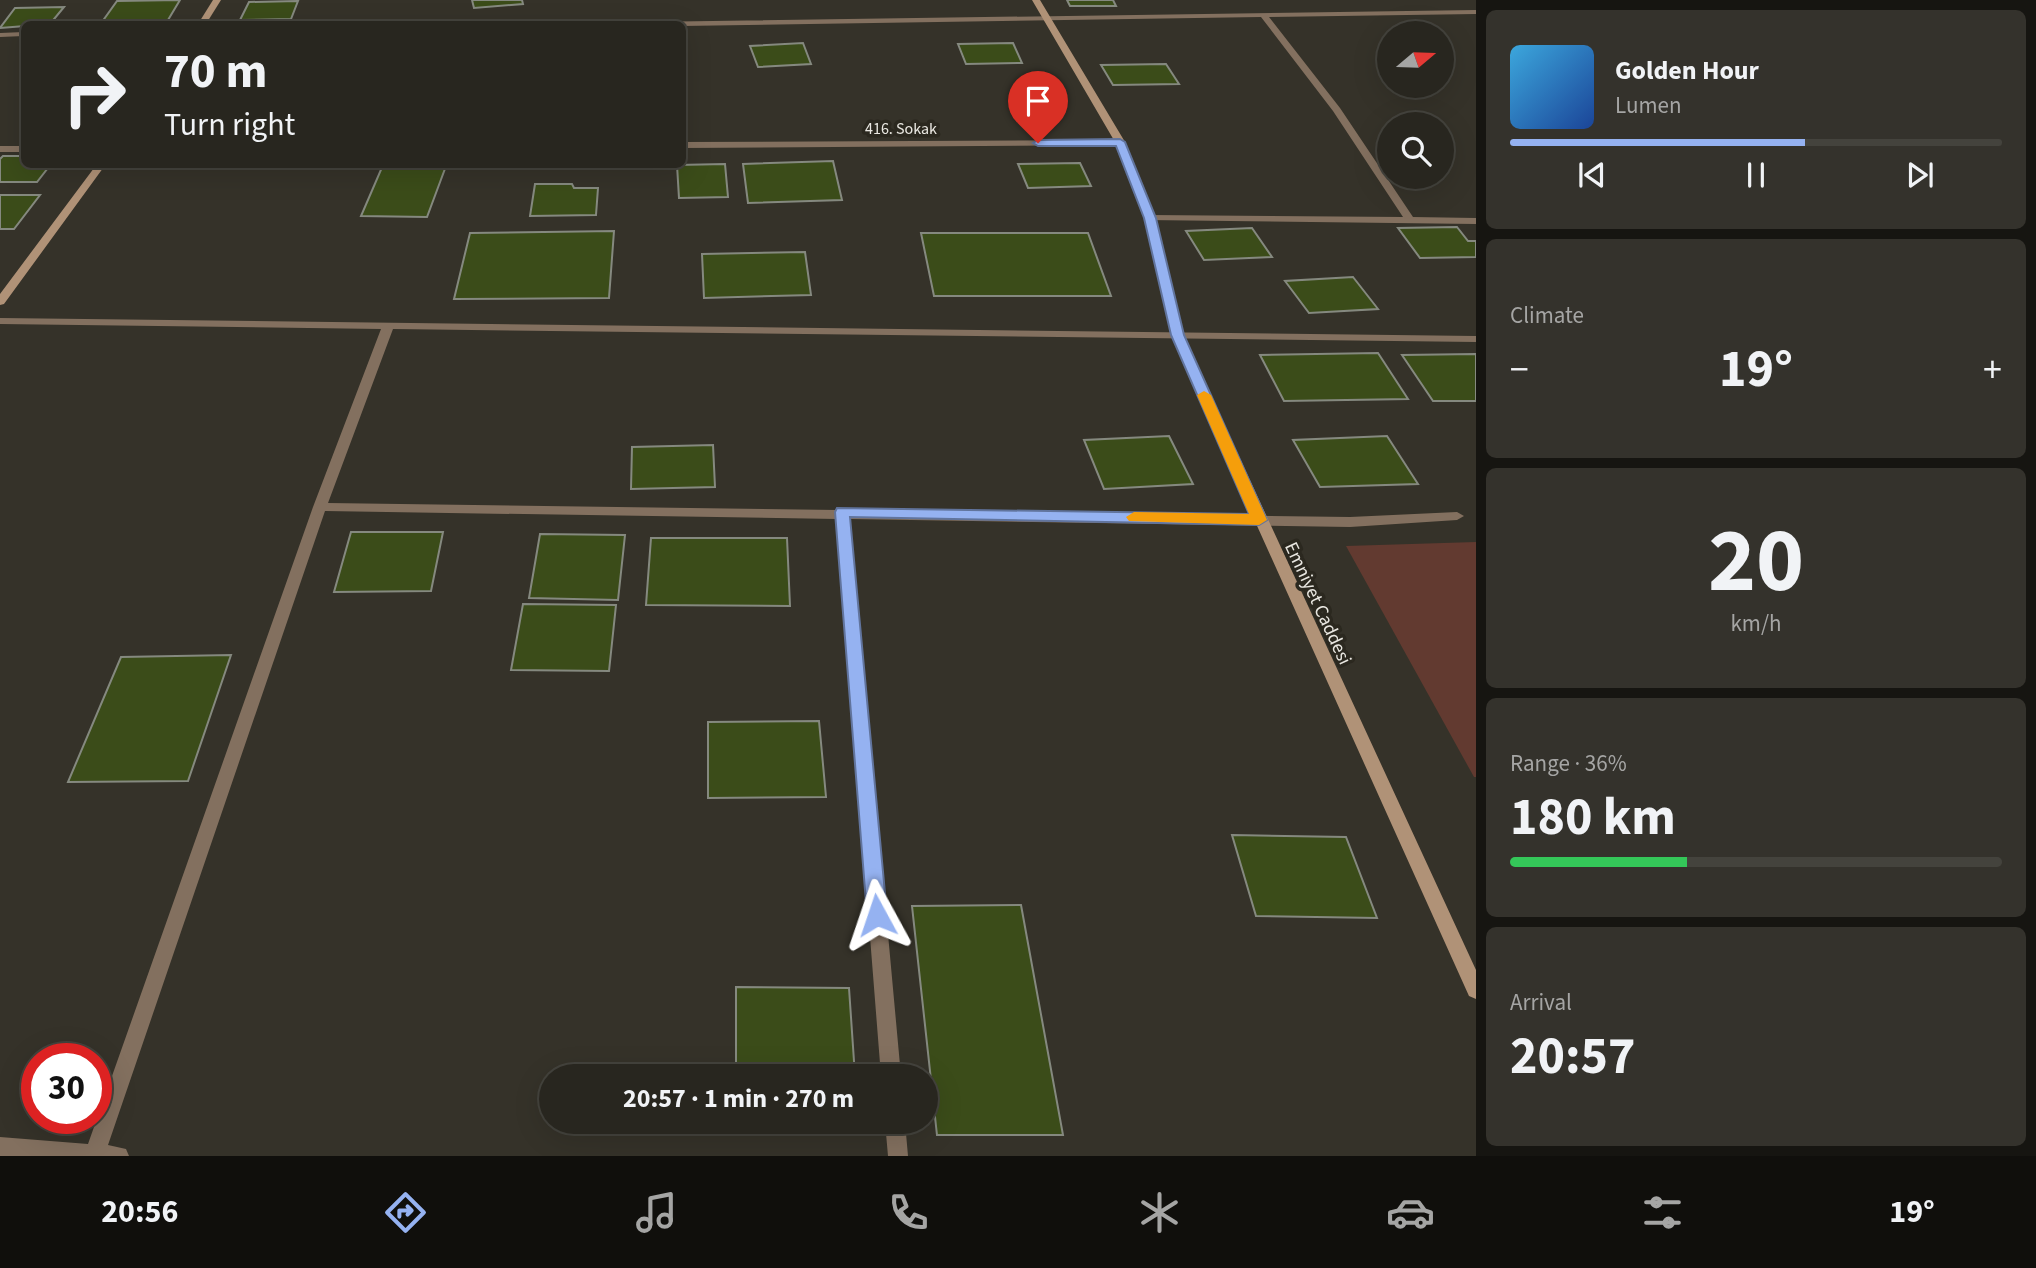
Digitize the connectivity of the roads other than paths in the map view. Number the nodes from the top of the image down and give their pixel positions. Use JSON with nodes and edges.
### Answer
{"nodes":[{"id":1,"x":217,"y":0,"type":"edge"},
{"id":2,"x":1036,"y":0,"type":"edge"},
{"id":3,"x":1476,"y":12,"type":"edge"},
{"id":4,"x":1263,"y":15,"type":"junction"},
{"id":5,"x":1049,"y":19,"type":"junction"},
{"id":6,"x":204,"y":21,"type":"edge"},
{"id":7,"x":686,"y":23,"type":"edge"},
{"id":8,"x":21,"y":34,"type":"edge"},
{"id":9,"x":0,"y":35,"type":"edge"},
{"id":10,"x":1120,"y":142,"type":"junction"},
{"id":11,"x":686,"y":145,"type":"edge"},
{"id":12,"x":0,"y":149,"type":"edge"},
{"id":13,"x":21,"y":149,"type":"edge"},
{"id":14,"x":99,"y":168,"type":"edge"},
{"id":15,"x":1150,"y":218,"type":"junction"},
{"id":16,"x":1410,"y":220,"type":"junction"},
{"id":17,"x":1476,"y":221,"type":"edge"},
{"id":18,"x":0,"y":302,"type":"edge"},
{"id":19,"x":0,"y":321,"type":"edge"},
{"id":20,"x":388,"y":324,"type":"junction"},
{"id":21,"x":1177,"y":335,"type":"junction"},
{"id":22,"x":1476,"y":339,"type":"edge"},
{"id":23,"x":320,"y":507,"type":"junction"},
{"id":24,"x":842,"y":512,"type":"junction"},
{"id":25,"x":1457,"y":516,"type":"dead end"},
{"id":26,"x":1259,"y":520,"type":"junction"},
{"id":27,"x":1476,"y":990,"type":"edge"},
{"id":28,"x":890,"y":1064,"type":"edge"},
{"id":29,"x":896,"y":1134,"type":"edge"},
{"id":30,"x":0,"y":1147,"type":"edge"},
{"id":31,"x":95,"y":1155,"type":"edge"},
{"id":32,"x":119,"y":1156,"type":"edge"},
{"id":33,"x":898,"y":1156,"type":"edge"}],
"edges":[{"from":1,"to":6,"type":"street"},
{"from":2,"to":5,"type":"street","name":"Emniyet Caddesi"},
{"from":3,"to":4,"type":"street"},
{"from":4,"to":5,"type":"street"},
{"from":4,"to":16,"type":"street"},
{"from":5,"to":7,"type":"street"},
{"from":5,"to":10,"type":"street","name":"Emniyet Caddesi"},
{"from":8,"to":9,"type":"street"},
{"from":10,"to":11,"type":"street","name":"416. Sokak"},
{"from":10,"to":15,"type":"street","name":"Emniyet Caddesi"},
{"from":12,"to":13,"type":"street"},
{"from":14,"to":18,"type":"street"},
{"from":15,"to":16,"type":"street"},
{"from":15,"to":21,"type":"street","name":"Emniyet Caddesi"},
{"from":16,"to":17,"type":"street"},
{"from":19,"to":20,"type":"street"},
{"from":20,"to":21,"type":"street"},
{"from":20,"to":23,"type":"street"},
{"from":21,"to":22,"type":"street"},
{"from":21,"to":26,"type":"street","name":"Emniyet Caddesi"},
{"from":23,"to":24,"type":"street"},
{"from":23,"to":31,"type":"street"},
{"from":24,"to":26,"type":"street"},
{"from":24,"to":28,"type":"street"},
{"from":25,"to":26,"type":"street"},
{"from":26,"to":27,"type":"street","name":"Emniyet Caddesi"},
{"from":29,"to":33,"type":"street"},
{"from":30,"to":31,"type":"street"},
{"from":31,"to":32,"type":"street"}]}
